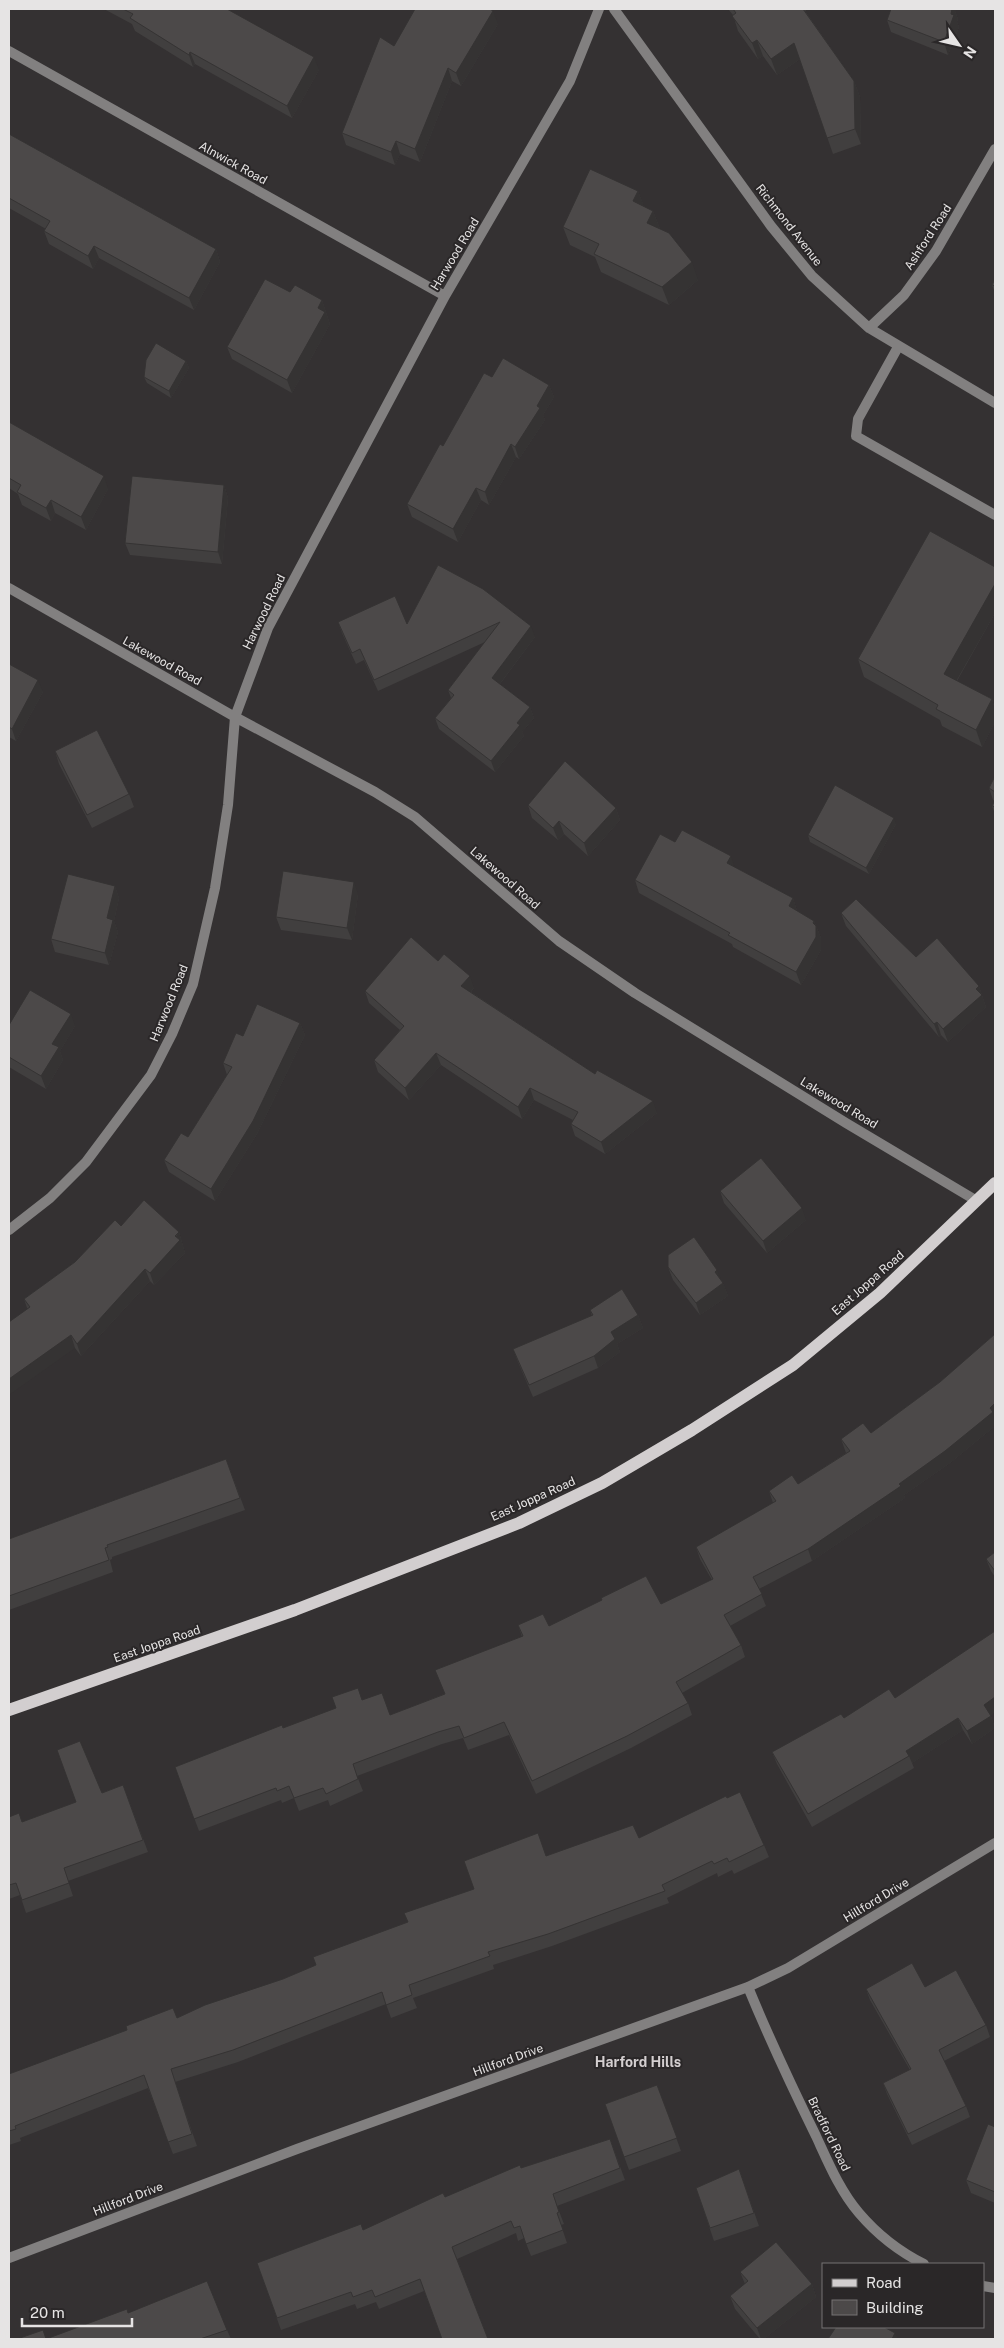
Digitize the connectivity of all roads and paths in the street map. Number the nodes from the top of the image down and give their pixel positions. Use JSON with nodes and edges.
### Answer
{"nodes":[{"id":1,"x":599,"y":9,"type":"edge"},
{"id":2,"x":614,"y":9,"type":"edge"},
{"id":3,"x":9,"y":51,"type":"edge"},
{"id":4,"x":995,"y":149,"type":"edge"},
{"id":5,"x":445,"y":296,"type":"junction"},
{"id":6,"x":870,"y":328,"type":"junction"},
{"id":7,"x":898,"y":347,"type":"junction"},
{"id":8,"x":995,"y":403,"type":"edge"},
{"id":9,"x":995,"y":515,"type":"edge"},
{"id":10,"x":9,"y":588,"type":"edge"},
{"id":11,"x":235,"y":717,"type":"junction"},
{"id":12,"x":995,"y":1183,"type":"edge"},
{"id":13,"x":978,"y":1201,"type":"junction"},
{"id":14,"x":9,"y":1230,"type":"edge"},
{"id":15,"x":9,"y":1710,"type":"edge"},
{"id":16,"x":995,"y":1843,"type":"edge"},
{"id":17,"x":748,"y":1987,"type":"junction"},
{"id":18,"x":9,"y":2258,"type":"edge"},
{"id":19,"x":922,"y":2263,"type":"edge"}],
"edges":[{"from":1,"to":5,"type":"street","name":"Harwood Road"},
{"from":2,"to":6,"type":"street","name":"Richmond Avenue"},
{"from":3,"to":5,"type":"street","name":"Alnwick Road"},
{"from":4,"to":6,"type":"street","name":"Ashford Road"},
{"from":5,"to":11,"type":"street","name":"Harwood Road"},
{"from":6,"to":7,"type":"street","name":"Richmond Avenue"},
{"from":7,"to":8,"type":"street","name":"Richmond Avenue"},
{"from":7,"to":9,"type":"street"},
{"from":10,"to":11,"type":"street","name":"Lakewood Road"},
{"from":11,"to":13,"type":"street","name":"Lakewood Road"},
{"from":11,"to":14,"type":"street","name":"Harwood Road"},
{"from":12,"to":13,"type":"main road","name":"East Joppa Road"},
{"from":13,"to":15,"type":"main road","name":"East Joppa Road"},
{"from":16,"to":17,"type":"street","name":"Hillford Drive"},
{"from":17,"to":18,"type":"street","name":"Hillford Drive"},
{"from":17,"to":19,"type":"street","name":"Bradford Road"}]}
